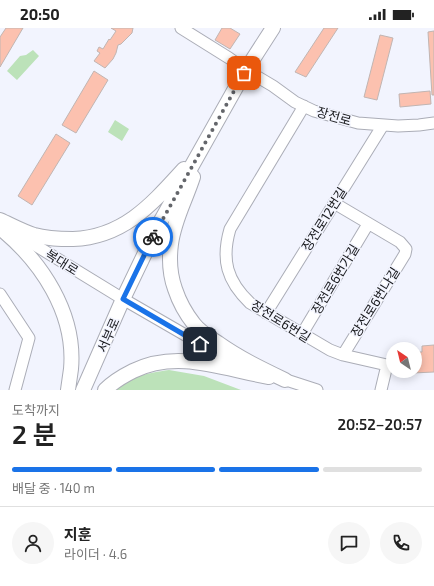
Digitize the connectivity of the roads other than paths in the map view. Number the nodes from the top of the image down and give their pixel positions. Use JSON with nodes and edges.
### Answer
{"nodes":[{"id":1,"x":181,"y":28,"type":"edge"},
{"id":2,"x":273,"y":28,"type":"edge"},
{"id":3,"x":246,"y":70,"type":"junction"},
{"id":4,"x":304,"y":106,"type":"junction"},
{"id":5,"x":434,"y":123,"type":"edge"},
{"id":6,"x":383,"y":125,"type":"junction"},
{"id":7,"x":200,"y":151,"type":"junction"},
{"id":8,"x":334,"y":203,"type":"junction"},
{"id":9,"x":0,"y":220,"type":"edge"},
{"id":10,"x":0,"y":224,"type":"edge"},
{"id":11,"x":368,"y":224,"type":"junction"},
{"id":12,"x":0,"y":228,"type":"edge"},
{"id":13,"x":0,"y":294,"type":"edge"},
{"id":14,"x":123,"y":299,"type":"junction"},
{"id":15,"x":266,"y":313,"type":"junction"},
{"id":16,"x":302,"y":334,"type":"junction"},
{"id":17,"x":343,"y":355,"type":"junction"},
{"id":18,"x":285,"y":380,"type":"junction"},
{"id":19,"x":15,"y":390,"type":"edge"},
{"id":20,"x":68,"y":390,"type":"edge"},
{"id":21,"x":83,"y":390,"type":"edge"},
{"id":22,"x":105,"y":390,"type":"edge"},
{"id":23,"x":317,"y":390,"type":"edge"},
{"id":24,"x":381,"y":390,"type":"edge"}],
"edges":[{"from":1,"to":3,"type":"street","name":"장전로"},
{"from":2,"to":3,"type":"main road","name":"서부로"},
{"from":3,"to":4,"type":"street","name":"장전로"},
{"from":3,"to":7,"type":"main road","name":"서부로"},
{"from":4,"to":6,"type":"street","name":"장전로"},
{"from":4,"to":15,"type":"street","name":"장전로6번길"},
{"from":5,"to":6,"type":"street","name":"장전로"},
{"from":6,"to":8,"type":"street","name":"장전로12번길"},
{"from":7,"to":9,"type":"main road"},
{"from":7,"to":14,"type":"main road","name":"서부로"},
{"from":7,"to":18,"type":"main road"},
{"from":8,"to":11,"type":"street"},
{"from":8,"to":15,"type":"street","name":"장전로12번길"},
{"from":10,"to":14,"type":"street","name":"복대로"},
{"from":11,"to":16,"type":"street","name":"장전로6번가길"},
{"from":11,"to":17,"type":"street","name":"장전로6번나길"},
{"from":12,"to":20,"type":"main road"},
{"from":13,"to":19,"type":"street"},
{"from":14,"to":18,"type":"street","name":"복대로"},
{"from":14,"to":21,"type":"main road","name":"서부로"},
{"from":15,"to":16,"type":"street","name":"장전로6번길"},
{"from":16,"to":17,"type":"street","name":"장전로6번길"},
{"from":17,"to":24,"type":"street","name":"장전로6번길"},
{"from":18,"to":22,"type":"main road"},
{"from":18,"to":23,"type":"street","name":"복대로"}]}
